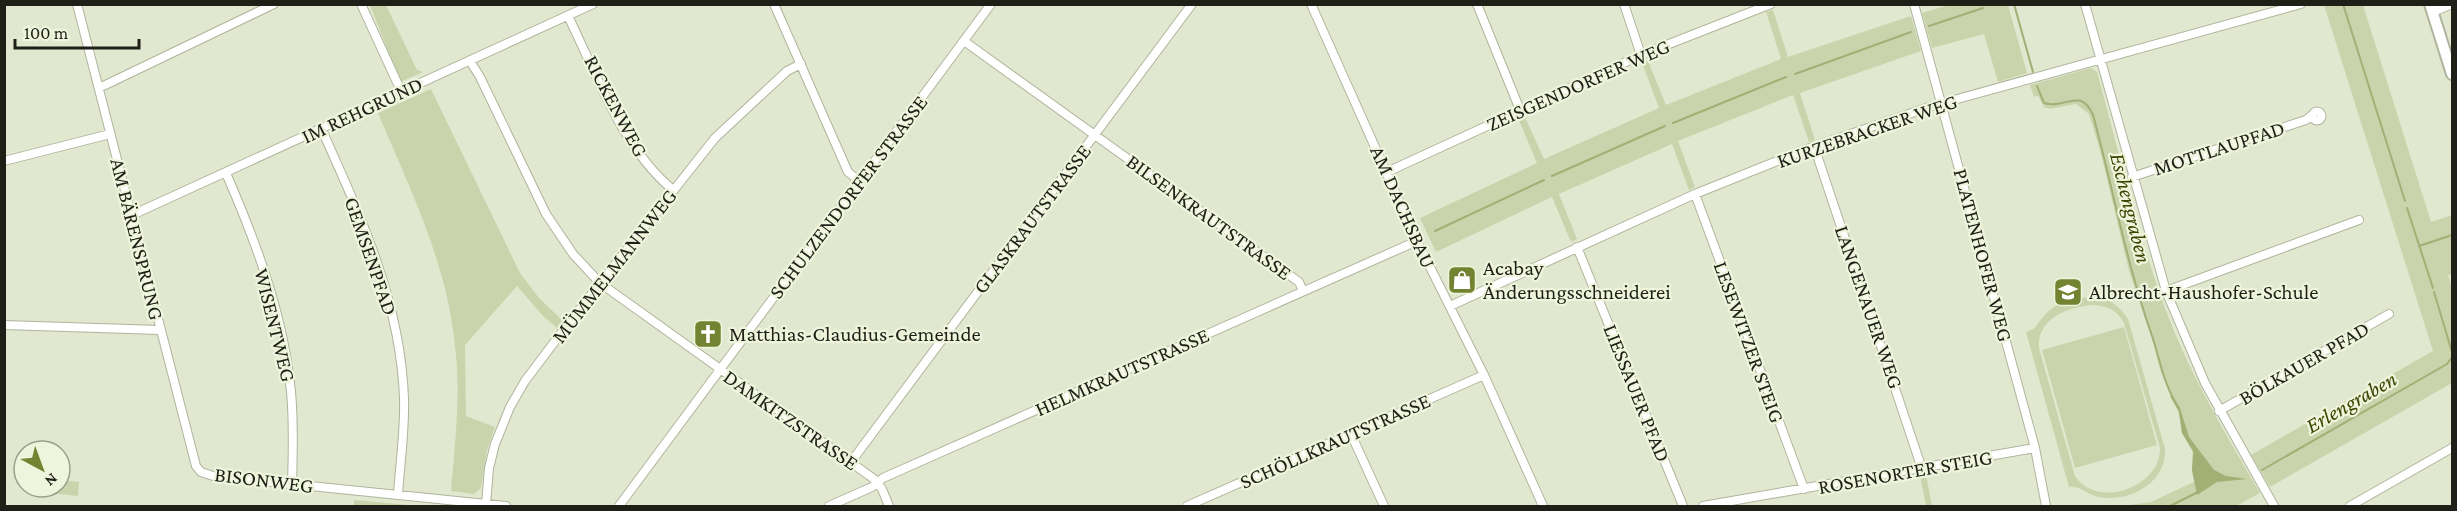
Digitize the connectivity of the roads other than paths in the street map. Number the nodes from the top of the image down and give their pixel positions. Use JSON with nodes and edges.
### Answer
{"nodes":[{"id":1,"x":77,"y":4,"type":"edge"},
{"id":2,"x":273,"y":4,"type":"edge"},
{"id":3,"x":361,"y":4,"type":"edge"},
{"id":4,"x":593,"y":4,"type":"edge"},
{"id":5,"x":774,"y":4,"type":"edge"},
{"id":6,"x":991,"y":4,"type":"edge"},
{"id":7,"x":1192,"y":4,"type":"edge"},
{"id":8,"x":1311,"y":4,"type":"edge"},
{"id":9,"x":1478,"y":4,"type":"edge"},
{"id":10,"x":1624,"y":4,"type":"edge"},
{"id":11,"x":1914,"y":4,"type":"edge"},
{"id":12,"x":2085,"y":4,"type":"edge"},
{"id":13,"x":2301,"y":4,"type":"edge"},
{"id":14,"x":2452,"y":4,"type":"edge"},
{"id":15,"x":1769,"y":5,"type":"edge"},
{"id":16,"x":2432,"y":8,"type":"edge"},
{"id":17,"x":568,"y":16,"type":"junction"},
{"id":18,"x":964,"y":41,"type":"junction"},
{"id":19,"x":1641,"y":55,"type":"junction"},
{"id":20,"x":2100,"y":60,"type":"junction"},
{"id":21,"x":470,"y":61,"type":"junction"},
{"id":22,"x":801,"y":64,"type":"junction"},
{"id":23,"x":2452,"y":74,"type":"edge"},
{"id":24,"x":99,"y":88,"type":"junction"},
{"id":25,"x":401,"y":92,"type":"junction"},
{"id":26,"x":1942,"y":104,"type":"junction"},
{"id":27,"x":1520,"y":110,"type":"junction"},
{"id":28,"x":2310,"y":118,"type":"dead end"},
{"id":29,"x":321,"y":128,"type":"junction"},
{"id":30,"x":110,"y":134,"type":"junction"},
{"id":31,"x":1095,"y":135,"type":"junction"},
{"id":32,"x":1814,"y":146,"type":"junction"},
{"id":33,"x":4,"y":161,"type":"edge"},
{"id":34,"x":1387,"y":172,"type":"junction"},
{"id":35,"x":226,"y":173,"type":"junction"},
{"id":36,"x":2132,"y":177,"type":"junction"},
{"id":37,"x":859,"y":181,"type":"junction"},
{"id":38,"x":673,"y":190,"type":"junction"},
{"id":39,"x":1695,"y":194,"type":"junction"},
{"id":40,"x":132,"y":215,"type":"junction"},
{"id":41,"x":2359,"y":220,"type":"dead end"},
{"id":42,"x":1417,"y":241,"type":"junction"},
{"id":43,"x":1577,"y":247,"type":"junction"},
{"id":44,"x":600,"y":283,"type":"junction"},
{"id":45,"x":1303,"y":291,"type":"junction"},
{"id":46,"x":2166,"y":291,"type":"junction"},
{"id":47,"x":1450,"y":306,"type":"junction"},
{"id":48,"x":2389,"y":314,"type":"dead end"},
{"id":49,"x":4,"y":325,"type":"edge"},
{"id":50,"x":160,"y":330,"type":"junction"},
{"id":51,"x":720,"y":370,"type":"junction"},
{"id":52,"x":1484,"y":375,"type":"junction"},
{"id":53,"x":2219,"y":411,"type":"junction"},
{"id":54,"x":1351,"y":434,"type":"junction"},
{"id":55,"x":2035,"y":448,"type":"junction"},
{"id":56,"x":2452,"y":448,"type":"edge"},
{"id":57,"x":851,"y":462,"type":"junction"},
{"id":58,"x":1922,"y":469,"type":"junction"},
{"id":59,"x":201,"y":472,"type":"joint"},
{"id":60,"x":877,"y":483,"type":"junction"},
{"id":61,"x":292,"y":484,"type":"junction"},
{"id":62,"x":1804,"y":489,"type":"junction"},
{"id":63,"x":398,"y":495,"type":"junction"},
{"id":64,"x":486,"y":504,"type":"junction"},
{"id":65,"x":506,"y":507,"type":"edge"},
{"id":66,"x":619,"y":507,"type":"edge"},
{"id":67,"x":829,"y":507,"type":"edge"},
{"id":68,"x":889,"y":507,"type":"edge"},
{"id":69,"x":1187,"y":507,"type":"edge"},
{"id":70,"x":1384,"y":507,"type":"edge"},
{"id":71,"x":1543,"y":507,"type":"edge"},
{"id":72,"x":1683,"y":507,"type":"edge"},
{"id":73,"x":1703,"y":507,"type":"edge"},
{"id":74,"x":2046,"y":507,"type":"edge"},
{"id":75,"x":2274,"y":507,"type":"edge"},
{"id":76,"x":2350,"y":507,"type":"edge"}],
"edges":[{"from":1,"to":24,"type":"street","name":"AM BÄRENSPRUNG"},
{"from":2,"to":24,"type":"street"},
{"from":3,"to":25,"type":"street"},
{"from":4,"to":17,"type":"street","name":"IM REHGRUND"},
{"from":5,"to":22,"type":"street"},
{"from":6,"to":18,"type":"street","name":"SCHULZENDORFER STRASSE"},
{"from":7,"to":31,"type":"street","name":"GLASKRAUTSTRASSE"},
{"from":8,"to":34,"type":"street","name":"AM DACHSBAU"},
{"from":9,"to":27,"type":"street"},
{"from":10,"to":19,"type":"street"},
{"from":11,"to":26,"type":"street","name":"PLATENHOFER WEG"},
{"from":12,"to":20,"type":"street"},
{"from":13,"to":20,"type":"street","name":"KURZEBRACKER WEG"},
{"from":14,"to":16,"type":"street"},
{"from":15,"to":19,"type":"street","name":"ZEISGENDORFER WEG"},
{"from":16,"to":23,"type":"main road"},
{"from":17,"to":21,"type":"street","name":"IM REHGRUND"},
{"from":17,"to":38,"type":"street","name":"RICKENWEG"},
{"from":18,"to":31,"type":"street","name":"BILSENKRAUTSTRASSE"},
{"from":18,"to":37,"type":"street","name":"SCHULZENDORFER STRASSE"},
{"from":19,"to":27,"type":"street","name":"ZEISGENDORFER WEG"},
{"from":20,"to":26,"type":"street","name":"KURZEBRACKER WEG"},
{"from":20,"to":36,"type":"street"},
{"from":21,"to":25,"type":"street","name":"IM REHGRUND"},
{"from":21,"to":44,"type":"street","name":"DAMKITZSTRASSE"},
{"from":22,"to":37,"type":"street"},
{"from":22,"to":38,"type":"street","name":"MÜMMELMANNWEG"},
{"from":24,"to":30,"type":"street","name":"AM BÄRENSPRUNG"},
{"from":25,"to":29,"type":"street","name":"IM REHGRUND"},
{"from":26,"to":32,"type":"street","name":"KURZEBRACKER WEG"},
{"from":26,"to":55,"type":"street","name":"PLATENHOFER WEG"},
{"from":27,"to":34,"type":"street","name":"ZEISGENDORFER WEG"},
{"from":28,"to":36,"type":"street","name":"MOTTLAUPFAD"},
{"from":29,"to":35,"type":"street","name":"IM REHGRUND"},
{"from":29,"to":63,"type":"street","name":"GEMSENPFAD"},
{"from":30,"to":33,"type":"street"},
{"from":30,"to":40,"type":"street","name":"AM BÄRENSPRUNG"},
{"from":31,"to":45,"type":"street","name":"BILSENKRAUTSTRASSE"},
{"from":31,"to":57,"type":"street","name":"GLASKRAUTSTRASSE"},
{"from":32,"to":39,"type":"street","name":"KURZEBRACKER WEG"},
{"from":32,"to":58,"type":"street","name":"LANGENAUER WEG"},
{"from":34,"to":42,"type":"street","name":"AM DACHSBAU"},
{"from":35,"to":40,"type":"street","name":"IM REHGRUND"},
{"from":35,"to":61,"type":"street","name":"WISENTWEG"},
{"from":36,"to":46,"type":"street"},
{"from":37,"to":51,"type":"street","name":"SCHULZENDORFER STRASSE"},
{"from":38,"to":44,"type":"street","name":"MÜMMELMANNWEG"},
{"from":39,"to":43,"type":"street","name":"KURZEBRACKER WEG"},
{"from":39,"to":62,"type":"street","name":"LESEWITZER STEIG"},
{"from":40,"to":50,"type":"street","name":"AM BÄRENSPRUNG"},
{"from":41,"to":46,"type":"street"},
{"from":42,"to":45,"type":"street","name":"HELMKRAUTSTRASSE"},
{"from":42,"to":47,"type":"street","name":"AM DACHSBAU"},
{"from":43,"to":47,"type":"street","name":"KURZEBRACKER WEG"},
{"from":43,"to":72,"type":"street","name":"LIESSAUER PFAD"},
{"from":44,"to":51,"type":"street","name":"DAMKITZSTRASSE"},
{"from":44,"to":64,"type":"street","name":"MÜMMELMANNWEG"},
{"from":45,"to":60,"type":"street","name":"HELMKRAUTSTRASSE"},
{"from":46,"to":53,"type":"street"},
{"from":47,"to":52,"type":"street","name":"AM DACHSBAU"},
{"from":48,"to":53,"type":"street","name":"BÖLKAUER PFAD"},
{"from":49,"to":50,"type":"street"},
{"from":50,"to":59,"type":"street","name":"AM BÄRENSPRUNG"},
{"from":51,"to":57,"type":"street","name":"DAMKITZSTRASSE"},
{"from":51,"to":66,"type":"street","name":"SCHULZENDORFER STRASSE"},
{"from":52,"to":54,"type":"street","name":"SCHÖLLKRAUTSTRASSE"},
{"from":52,"to":71,"type":"street","name":"AM DACHSBAU"},
{"from":53,"to":75,"type":"street"},
{"from":54,"to":69,"type":"street","name":"SCHÖLLKRAUTSTRASSE"},
{"from":54,"to":70,"type":"street"},
{"from":55,"to":58,"type":"street","name":"ROSENORTER STEIG"},
{"from":55,"to":74,"type":"street","name":"PLATENHOFER WEG"},
{"from":56,"to":76,"type":"street"},
{"from":57,"to":60,"type":"street","name":"DAMKITZSTRASSE"},
{"from":58,"to":62,"type":"street","name":"ROSENORTER STEIG"},
{"from":59,"to":61,"type":"street","name":"BISONWEG"},
{"from":60,"to":67,"type":"street","name":"HELMKRAUTSTRASSE"},
{"from":60,"to":68,"type":"street","name":"DAMKITZSTRASSE"},
{"from":61,"to":63,"type":"street","name":"BISONWEG"},
{"from":62,"to":73,"type":"street","name":"ROSENORTER STEIG"},
{"from":63,"to":64,"type":"street","name":"BISONWEG"},
{"from":64,"to":65,"type":"street","name":"BISONWEG"}]}
